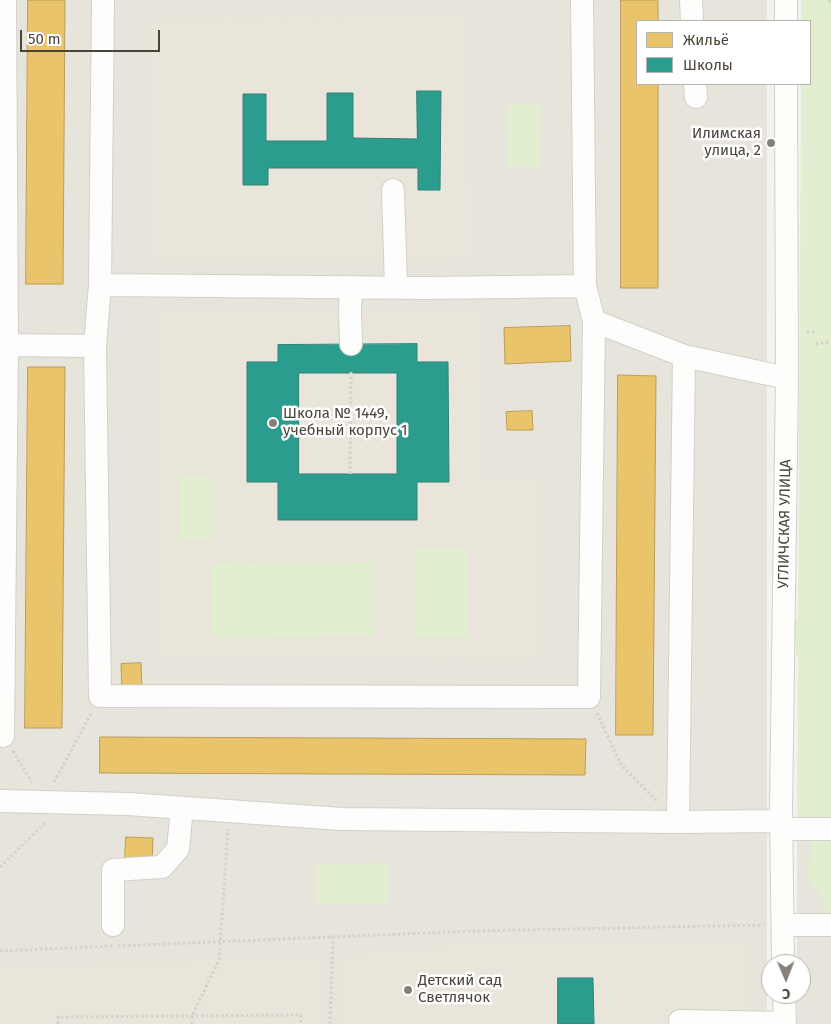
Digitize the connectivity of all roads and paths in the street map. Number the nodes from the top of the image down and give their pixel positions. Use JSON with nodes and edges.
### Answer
{"nodes":[{"id":1,"x":5,"y":0,"type":"edge"},
{"id":2,"x":103,"y":0,"type":"edge"},
{"id":3,"x":582,"y":0,"type":"edge"},
{"id":4,"x":691,"y":0,"type":"edge"},
{"id":5,"x":786,"y":0,"type":"edge"},
{"id":6,"x":692,"y":20,"type":"edge"},
{"id":7,"x":786,"y":20,"type":"edge"},
{"id":8,"x":786,"y":85,"type":"edge"},
{"id":9,"x":393,"y":190,"type":"dead end"},
{"id":10,"x":100,"y":285,"type":"junction"},
{"id":11,"x":585,"y":286,"type":"junction"},
{"id":12,"x":350,"y":287,"type":"junction"},
{"id":13,"x":396,"y":287,"type":"junction"},
{"id":14,"x":594,"y":321,"type":"junction"},
{"id":15,"x":831,"y":342,"type":"edge"},
{"id":16,"x":351,"y":344,"type":"dead end"},
{"id":17,"x":816,"y":344,"type":"dead end"},
{"id":18,"x":4,"y":345,"type":"edge"},
{"id":19,"x":95,"y":346,"type":"junction"},
{"id":20,"x":684,"y":356,"type":"junction"},
{"id":21,"x":351,"y":372,"type":"dead end"},
{"id":22,"x":787,"y":378,"type":"junction"},
{"id":23,"x":350,"y":474,"type":"dead end"},
{"id":24,"x":100,"y":696,"type":"junction"},
{"id":25,"x":589,"y":697,"type":"junction"},
{"id":26,"x":3,"y":736,"type":"joint"},
{"id":27,"x":0,"y":801,"type":"edge"},
{"id":28,"x":182,"y":808,"type":"junction"},
{"id":29,"x":48,"y":809,"type":"junction"},
{"id":30,"x":229,"y":811,"type":"junction"},
{"id":31,"x":678,"y":822,"type":"junction"},
{"id":32,"x":781,"y":825,"type":"junction"},
{"id":33,"x":831,"y":829,"type":"edge"},
{"id":34,"x":0,"y":867,"type":"edge"},
{"id":35,"x":113,"y":925,"type":"dead end"},
{"id":36,"x":782,"y":925,"type":"junction"},
{"id":37,"x":831,"y":925,"type":"edge"},
{"id":38,"x":333,"y":937,"type":"junction"},
{"id":39,"x":220,"y":942,"type":"junction"},
{"id":40,"x":0,"y":951,"type":"edge"},
{"id":41,"x":783,"y":954,"type":"edge"},
{"id":42,"x":784,"y":1004,"type":"edge"},
{"id":43,"x":192,"y":1016,"type":"junction"},
{"id":44,"x":680,"y":1021,"type":"dead end"},
{"id":45,"x":58,"y":1024,"type":"edge"},
{"id":46,"x":192,"y":1024,"type":"edge"},
{"id":47,"x":301,"y":1024,"type":"edge"},
{"id":48,"x":330,"y":1024,"type":"edge"},
{"id":49,"x":785,"y":1024,"type":"edge"}],
"edges":[{"from":1,"to":18,"type":"street"},
{"from":2,"to":10,"type":"street"},
{"from":3,"to":11,"type":"street"},
{"from":4,"to":6,"type":"street"},
{"from":5,"to":7,"type":"street"},
{"from":8,"to":22,"type":"street","name":"УГЛИЧСКАЯ УЛИЦА"},
{"from":9,"to":13,"type":"street"},
{"from":10,"to":12,"type":"street"},
{"from":10,"to":19,"type":"street"},
{"from":11,"to":13,"type":"street"},
{"from":11,"to":14,"type":"street"},
{"from":12,"to":13,"type":"street"},
{"from":12,"to":16,"type":"street"},
{"from":14,"to":20,"type":"street"},
{"from":14,"to":25,"type":"street"},
{"from":15,"to":17,"type":"path"},
{"from":18,"to":19,"type":"street"},
{"from":18,"to":26,"type":"street"},
{"from":19,"to":24,"type":"street"},
{"from":20,"to":22,"type":"street"},
{"from":20,"to":31,"type":"street"},
{"from":21,"to":23,"type":"path"},
{"from":22,"to":32,"type":"street","name":"УГЛИЧСКАЯ УЛИЦА"},
{"from":24,"to":25,"type":"street"},
{"from":24,"to":29,"type":"path"},
{"from":25,"to":31,"type":"path"},
{"from":26,"to":29,"type":"path"},
{"from":27,"to":29,"type":"street"},
{"from":28,"to":29,"type":"street"},
{"from":28,"to":30,"type":"street"},
{"from":28,"to":35,"type":"street"},
{"from":29,"to":34,"type":"path"},
{"from":30,"to":31,"type":"street"},
{"from":30,"to":39,"type":"path"},
{"from":31,"to":32,"type":"street"},
{"from":32,"to":33,"type":"street"},
{"from":32,"to":36,"type":"street","name":"УГЛИЧСКАЯ УЛИЦА"},
{"from":36,"to":37,"type":"street"},
{"from":36,"to":38,"type":"path"},
{"from":36,"to":41,"type":"street","name":"УГЛИЧСКАЯ УЛИЦА"},
{"from":38,"to":39,"type":"path"},
{"from":38,"to":48,"type":"path"},
{"from":39,"to":40,"type":"path"},
{"from":39,"to":43,"type":"path"},
{"from":42,"to":49,"type":"street"},
{"from":43,"to":45,"type":"path"},
{"from":43,"to":46,"type":"path"},
{"from":43,"to":47,"type":"path"},
{"from":44,"to":49,"type":"street"}]}
